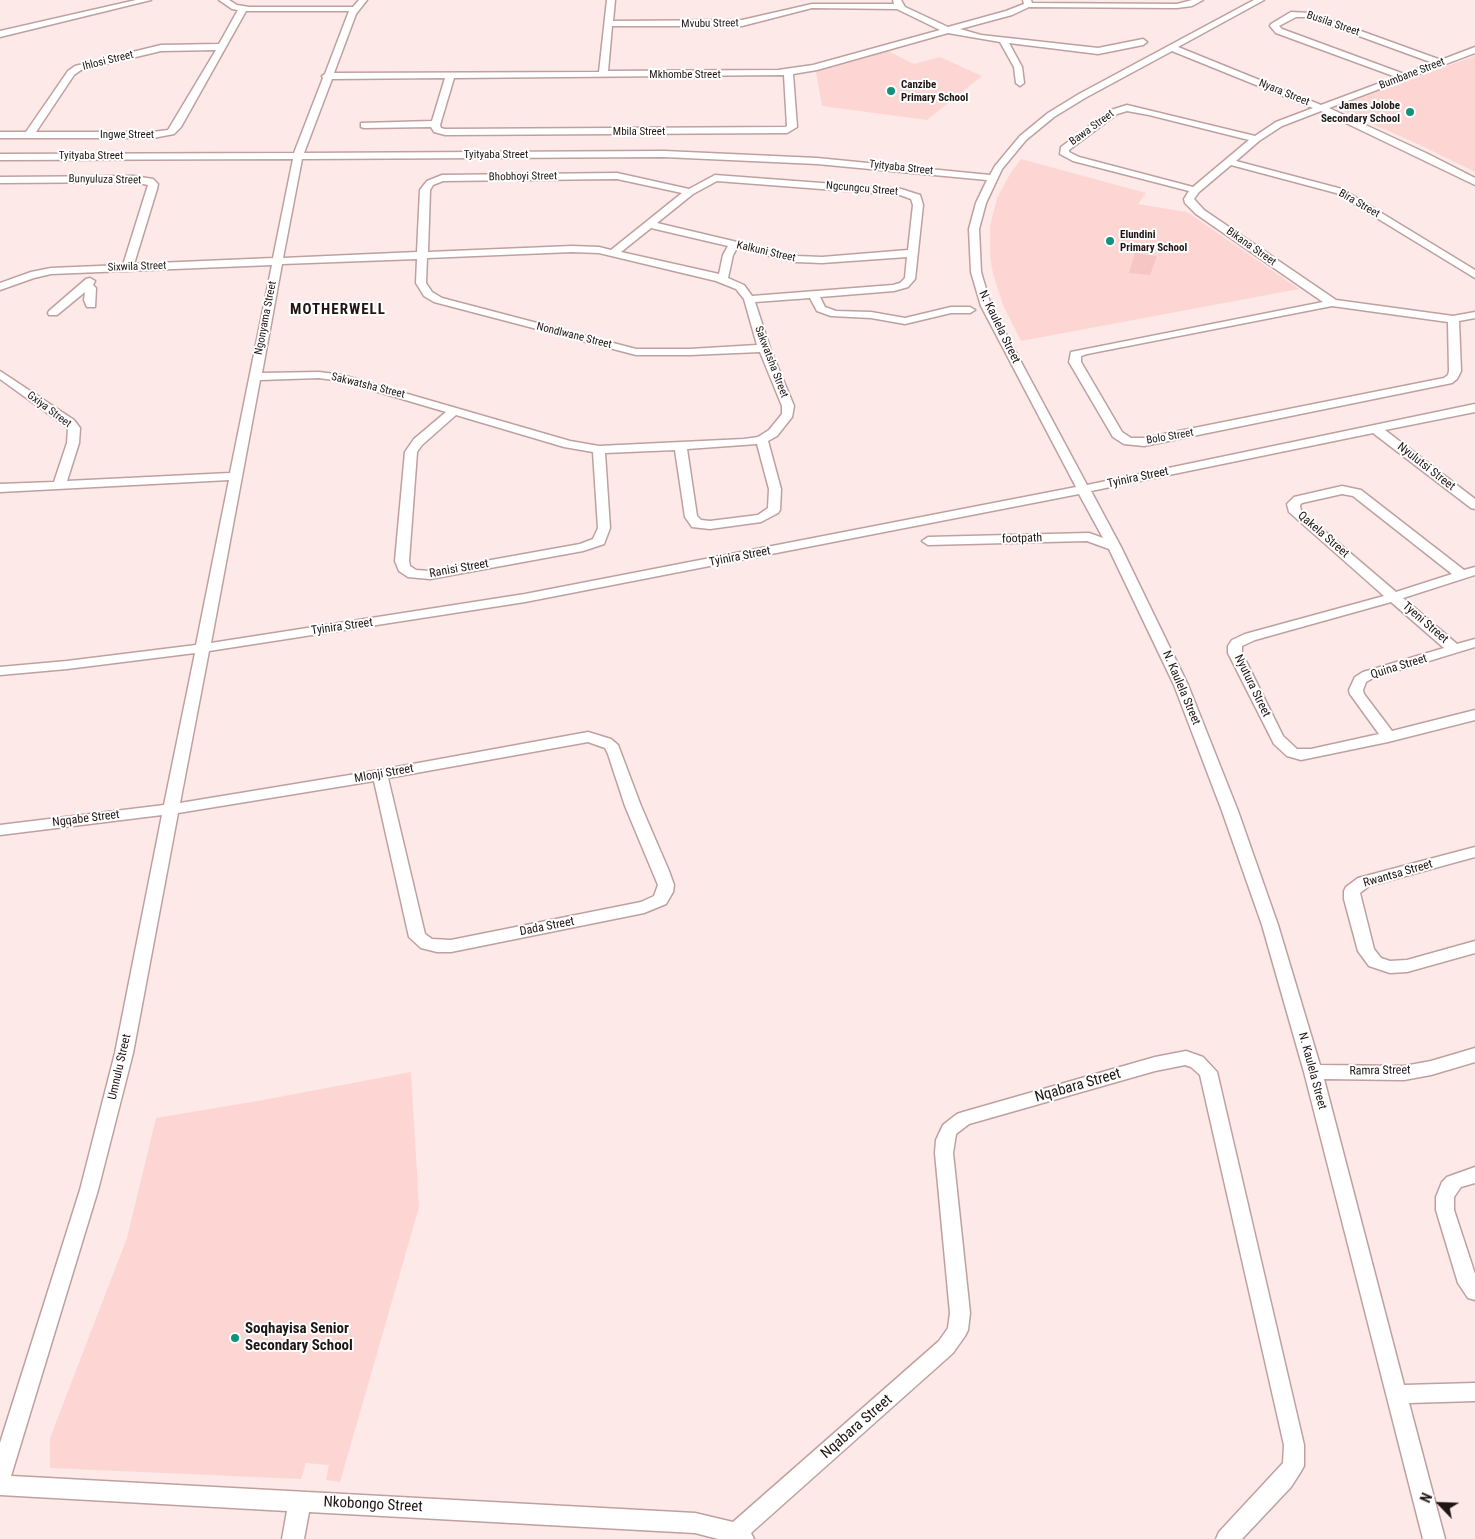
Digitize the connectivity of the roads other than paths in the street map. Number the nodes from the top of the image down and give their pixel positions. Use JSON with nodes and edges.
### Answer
{"nodes":[{"id":1,"x":146,"y":0,"type":"edge"},
{"id":2,"x":223,"y":0,"type":"edge"},
{"id":3,"x":363,"y":0,"type":"edge"},
{"id":4,"x":611,"y":0,"type":"edge"},
{"id":5,"x":1199,"y":0,"type":"edge"},
{"id":6,"x":1260,"y":0,"type":"edge"},
{"id":7,"x":898,"y":3,"type":"edge"},
{"id":8,"x":1028,"y":3,"type":"edge"},
{"id":9,"x":243,"y":9,"type":"junction"},
{"id":10,"x":354,"y":9,"type":"junction"},
{"id":11,"x":609,"y":24,"type":"junction"},
{"id":12,"x":947,"y":30,"type":"junction"},
{"id":13,"x":0,"y":34,"type":"edge"},
{"id":14,"x":1004,"y":40,"type":"junction"},
{"id":15,"x":1143,"y":42,"type":"dead end"},
{"id":16,"x":221,"y":47,"type":"junction"},
{"id":17,"x":1172,"y":48,"type":"junction"},
{"id":18,"x":1475,"y":50,"type":"edge"},
{"id":19,"x":1442,"y":63,"type":"junction"},
{"id":20,"x":788,"y":72,"type":"junction"},
{"id":21,"x":603,"y":75,"type":"junction"},
{"id":22,"x":326,"y":76,"type":"junction"},
{"id":23,"x":450,"y":76,"type":"junction"},
{"id":24,"x":1404,"y":77,"type":"junction"},
{"id":25,"x":1020,"y":83,"type":"dead end"},
{"id":26,"x":1321,"y":108,"type":"junction"},
{"id":27,"x":436,"y":124,"type":"junction"},
{"id":28,"x":364,"y":125,"type":"dead end"},
{"id":29,"x":0,"y":135,"type":"edge"},
{"id":30,"x":29,"y":135,"type":"junction"},
{"id":31,"x":1256,"y":139,"type":"junction"},
{"id":32,"x":298,"y":156,"type":"junction"},
{"id":33,"x":0,"y":157,"type":"edge"},
{"id":34,"x":1230,"y":162,"type":"junction"},
{"id":35,"x":992,"y":178,"type":"junction"},
{"id":36,"x":0,"y":180,"type":"edge"},
{"id":37,"x":1475,"y":182,"type":"edge"},
{"id":38,"x":1195,"y":190,"type":"junction"},
{"id":39,"x":690,"y":192,"type":"junction"},
{"id":40,"x":651,"y":225,"type":"junction"},
{"id":41,"x":734,"y":245,"type":"junction"},
{"id":42,"x":614,"y":252,"type":"junction"},
{"id":43,"x":913,"y":253,"type":"junction"},
{"id":44,"x":423,"y":256,"type":"junction"},
{"id":45,"x":277,"y":261,"type":"junction"},
{"id":46,"x":128,"y":267,"type":"junction"},
{"id":47,"x":91,"y":269,"type":"junction"},
{"id":48,"x":1475,"y":275,"type":"edge"},
{"id":49,"x":720,"y":279,"type":"junction"},
{"id":50,"x":86,"y":286,"type":"junction"},
{"id":51,"x":0,"y":287,"type":"edge"},
{"id":52,"x":813,"y":294,"type":"junction"},
{"id":53,"x":749,"y":300,"type":"junction"},
{"id":54,"x":1332,"y":304,"type":"junction"},
{"id":55,"x":91,"y":305,"type":"dead end"},
{"id":56,"x":970,"y":310,"type":"dead end"},
{"id":57,"x":49,"y":311,"type":"dead end"},
{"id":58,"x":1475,"y":315,"type":"edge"},
{"id":59,"x":1453,"y":319,"type":"junction"},
{"id":60,"x":764,"y":348,"type":"junction"},
{"id":61,"x":0,"y":374,"type":"edge"},
{"id":62,"x":254,"y":377,"type":"junction"},
{"id":63,"x":1475,"y":408,"type":"edge"},
{"id":64,"x":455,"y":410,"type":"junction"},
{"id":65,"x":1376,"y":429,"type":"junction"},
{"id":66,"x":762,"y":440,"type":"junction"},
{"id":67,"x":682,"y":447,"type":"junction"},
{"id":68,"x":599,"y":450,"type":"junction"},
{"id":69,"x":236,"y":476,"type":"junction"},
{"id":70,"x":59,"y":486,"type":"junction"},
{"id":71,"x":0,"y":488,"type":"edge"},
{"id":72,"x":1083,"y":489,"type":"junction"},
{"id":73,"x":1475,"y":505,"type":"edge"},
{"id":74,"x":928,"y":541,"type":"dead end"},
{"id":75,"x":1114,"y":547,"type":"junction"},
{"id":76,"x":1469,"y":573,"type":"edge"},
{"id":77,"x":1394,"y":597,"type":"junction"},
{"id":78,"x":1475,"y":644,"type":"edge"},
{"id":79,"x":203,"y":648,"type":"junction"},
{"id":80,"x":1455,"y":650,"type":"junction"},
{"id":81,"x":0,"y":671,"type":"edge"},
{"id":82,"x":1475,"y":715,"type":"edge"},
{"id":83,"x":1388,"y":737,"type":"junction"},
{"id":84,"x":596,"y":738,"type":"joint"},
{"id":85,"x":380,"y":775,"type":"junction"},
{"id":86,"x":172,"y":809,"type":"junction"},
{"id":87,"x":0,"y":830,"type":"edge"},
{"id":88,"x":1475,"y":852,"type":"edge"},
{"id":89,"x":1475,"y":947,"type":"edge"},
{"id":90,"x":1475,"y":1055,"type":"edge"},
{"id":91,"x":1313,"y":1072,"type":"junction"},
{"id":92,"x":1475,"y":1175,"type":"edge"},
{"id":93,"x":1475,"y":1292,"type":"edge"},
{"id":94,"x":1475,"y":1392,"type":"edge"},
{"id":95,"x":1397,"y":1394,"type":"junction"},
{"id":96,"x":0,"y":1477,"type":"edge"},
{"id":97,"x":0,"y":1485,"type":"edge"},
{"id":98,"x":300,"y":1501,"type":"junction"},
{"id":99,"x":740,"y":1536,"type":"edge"},
{"id":100,"x":293,"y":1539,"type":"edge"},
{"id":101,"x":1226,"y":1539,"type":"edge"},
{"id":102,"x":1434,"y":1539,"type":"edge"}],
"edges":[{"from":1,"to":13,"type":"street"},
{"from":2,"to":9,"type":"street"},
{"from":3,"to":10,"type":"street","name":"Ngonyama Street"},
{"from":4,"to":11,"type":"street"},
{"from":5,"to":8,"type":"street"},
{"from":6,"to":17,"type":"street","name":"N. Kaulela Street"},
{"from":7,"to":11,"type":"street","name":"Mvubu Street"},
{"from":7,"to":12,"type":"street"},
{"from":8,"to":12,"type":"street","name":"Mkhombe Street"},
{"from":9,"to":10,"type":"street"},
{"from":9,"to":16,"type":"street","name":"Ingwe Street"},
{"from":10,"to":22,"type":"street","name":"Ngonyama Street"},
{"from":11,"to":21,"type":"street"},
{"from":12,"to":14,"type":"street"},
{"from":12,"to":20,"type":"street","name":"Mkhombe Street"},
{"from":14,"to":15,"type":"street"},
{"from":14,"to":25,"type":"street"},
{"from":16,"to":30,"type":"street","name":"Ihlosi Street"},
{"from":16,"to":30,"type":"street","name":"Ingwe Street"},
{"from":17,"to":26,"type":"street","name":"Nyara Street"},
{"from":17,"to":35,"type":"street","name":"N. Kaulela Street"},
{"from":18,"to":19,"type":"street","name":"Bumbane Street"},
{"from":19,"to":24,"type":"street","name":"Bumbane Street"},
{"from":19,"to":24,"type":"street","name":"Busila Street"},
{"from":20,"to":21,"type":"street","name":"Mkhombe Street"},
{"from":20,"to":27,"type":"street","name":"Mbila Street"},
{"from":21,"to":23,"type":"street","name":"Mkhombe Street"},
{"from":22,"to":23,"type":"street","name":"Mkhombe Street"},
{"from":22,"to":32,"type":"street","name":"Ngonyama Street"},
{"from":23,"to":27,"type":"street"},
{"from":24,"to":26,"type":"street","name":"Bumbane Street"},
{"from":26,"to":31,"type":"street"},
{"from":26,"to":37,"type":"street","name":"Nyara Street"},
{"from":27,"to":28,"type":"street","name":"Mbila Street"},
{"from":29,"to":30,"type":"street","name":"Ingwe Street"},
{"from":31,"to":34,"type":"street"},
{"from":31,"to":38,"type":"street","name":"Bawa Street"},
{"from":32,"to":33,"type":"street","name":"Tyityaba Street"},
{"from":32,"to":35,"type":"street","name":"Tyityaba Street"},
{"from":32,"to":45,"type":"street","name":"Ngonyama Street"},
{"from":34,"to":38,"type":"street"},
{"from":34,"to":48,"type":"street","name":"Bira Street"},
{"from":35,"to":72,"type":"street","name":"N. Kaulela Street"},
{"from":36,"to":46,"type":"street","name":"Bunyuluza Street"},
{"from":38,"to":54,"type":"street","name":"Bikana Street"},
{"from":39,"to":40,"type":"street","name":"Ngcungcu Street"},
{"from":39,"to":43,"type":"street","name":"Ngcungcu Street"},
{"from":39,"to":44,"type":"street","name":"Bhobhoyi Street"},
{"from":40,"to":41,"type":"street","name":"Kalkuni Street"},
{"from":40,"to":42,"type":"street","name":"Ngcungcu Street"},
{"from":41,"to":43,"type":"street","name":"Kalkuni Street"},
{"from":41,"to":49,"type":"street"},
{"from":42,"to":44,"type":"street","name":"Sakwatsha Street"},
{"from":42,"to":49,"type":"street","name":"Sakwatsha Street"},
{"from":43,"to":52,"type":"street","name":"Ngcungcu Street"},
{"from":44,"to":45,"type":"street","name":"Sakwatsha Street"},
{"from":44,"to":60,"type":"street","name":"Nondlwane Street"},
{"from":45,"to":46,"type":"street","name":"Sixwila Street"},
{"from":45,"to":62,"type":"street","name":"Ngonyama Street"},
{"from":46,"to":47,"type":"street","name":"Sixwila Street"},
{"from":47,"to":50,"type":"street"},
{"from":47,"to":51,"type":"street","name":"Sixwila Street"},
{"from":49,"to":53,"type":"street","name":"Sakwatsha Street"},
{"from":50,"to":55,"type":"street"},
{"from":50,"to":57,"type":"street"},
{"from":52,"to":53,"type":"street","name":"Ngcungcu Street"},
{"from":52,"to":56,"type":"street"},
{"from":53,"to":60,"type":"street","name":"Sakwatsha Street"},
{"from":54,"to":59,"type":"street","name":"Bikana Street"},
{"from":54,"to":59,"type":"street","name":"Bolo Street"},
{"from":58,"to":59,"type":"street","name":"Bikana Street"},
{"from":60,"to":66,"type":"street","name":"Sakwatsha Street"},
{"from":61,"to":70,"type":"street","name":"Gxiya Street"},
{"from":62,"to":64,"type":"street","name":"Sakwatsha Street"},
{"from":62,"to":69,"type":"street","name":"Ngonyama Street"},
{"from":63,"to":65,"type":"street","name":"Tyinira Street"},
{"from":64,"to":68,"type":"street","name":"Sakwatsha Street"},
{"from":64,"to":68,"type":"street","name":"Ranisi Street"},
{"from":65,"to":72,"type":"street","name":"Tyinira Street"},
{"from":65,"to":73,"type":"street","name":"Nyulutsi Street"},
{"from":66,"to":67,"type":"street","name":"Sakwatsha Street"},
{"from":66,"to":67,"type":"street"},
{"from":67,"to":68,"type":"street","name":"Sakwatsha Street"},
{"from":69,"to":70,"type":"street"},
{"from":69,"to":79,"type":"street","name":"Ngonyama Street"},
{"from":70,"to":71,"type":"street"},
{"from":72,"to":75,"type":"street","name":"N. Kaulela Street"},
{"from":72,"to":79,"type":"street","name":"Tyinira Street"},
{"from":74,"to":75,"type":"street","name":"footpath"},
{"from":75,"to":91,"type":"street","name":"N. Kaulela Street"},
{"from":76,"to":77,"type":"street","name":"Nyutura Street"},
{"from":76,"to":77,"type":"street","name":"Qakela Street"},
{"from":77,"to":80,"type":"street","name":"Tyeni Street"},
{"from":77,"to":83,"type":"street","name":"Nyutura Street"},
{"from":78,"to":80,"type":"street","name":"Quina Street"},
{"from":79,"to":81,"type":"street","name":"Tyinira Street"},
{"from":79,"to":86,"type":"street","name":"Umnulu Street"},
{"from":80,"to":83,"type":"street","name":"Quina Street"},
{"from":82,"to":83,"type":"street","name":"Nyutura Street"},
{"from":84,"to":85,"type":"street","name":"Mlonji Street"},
{"from":84,"to":85,"type":"street","name":"Dada Street"},
{"from":85,"to":86,"type":"street","name":"Mlonji Street"},
{"from":86,"to":87,"type":"street","name":"Ngqabe Street"},
{"from":86,"to":96,"type":"street","name":"Umnulu Street"},
{"from":88,"to":89,"type":"street","name":"Rwantsa Street"},
{"from":90,"to":91,"type":"street","name":"Ramra Street"},
{"from":91,"to":95,"type":"street","name":"N. Kaulela Street"},
{"from":92,"to":93,"type":"street"},
{"from":94,"to":95,"type":"street"},
{"from":95,"to":102,"type":"street","name":"N. Kaulela Street"},
{"from":97,"to":98,"type":"street","name":"Nkobongo Street"},
{"from":98,"to":99,"type":"street","name":"Nkobongo Street"},
{"from":98,"to":100,"type":"street"},
{"from":99,"to":101,"type":"street","name":"Nqabara Street"}]}
